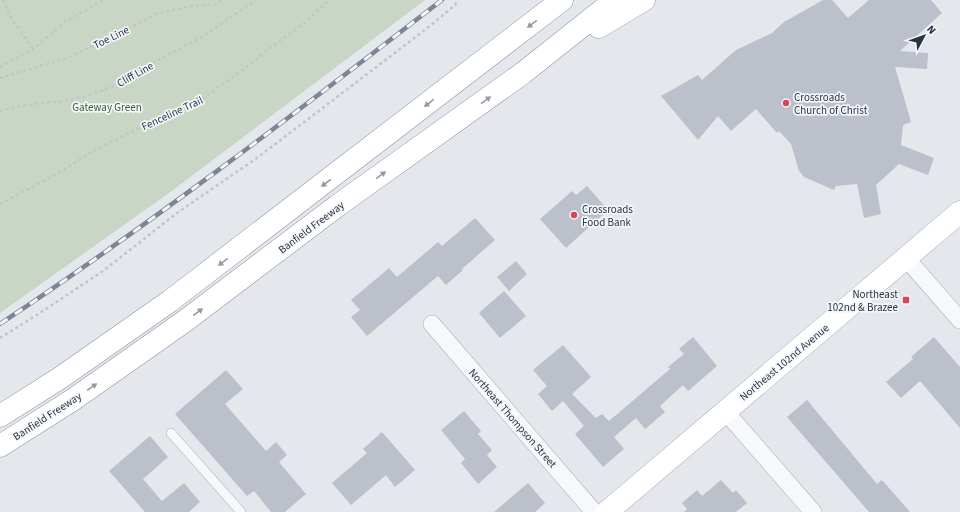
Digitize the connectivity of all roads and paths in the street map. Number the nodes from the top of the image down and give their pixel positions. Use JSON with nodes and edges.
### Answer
{"nodes":[{"id":1,"x":3,"y":0,"type":"edge"},
{"id":2,"x":104,"y":0,"type":"edge"},
{"id":3,"x":222,"y":0,"type":"edge"},
{"id":4,"x":256,"y":0,"type":"edge"},
{"id":5,"x":330,"y":0,"type":"edge"},
{"id":6,"x":458,"y":0,"type":"edge"},
{"id":7,"x":562,"y":0,"type":"edge"},
{"id":8,"x":615,"y":0,"type":"edge"},
{"id":9,"x":644,"y":0,"type":"edge"},
{"id":10,"x":33,"y":49,"type":"junction"},
{"id":11,"x":0,"y":67,"type":"edge"},
{"id":12,"x":523,"y":73,"type":"junction"},
{"id":13,"x":0,"y":78,"type":"edge"},
{"id":14,"x":0,"y":111,"type":"edge"},
{"id":15,"x":0,"y":204,"type":"edge"},
{"id":16,"x":960,"y":212,"type":"edge"},
{"id":17,"x":906,"y":258,"type":"junction"},
{"id":18,"x":960,"y":320,"type":"edge"},
{"id":19,"x":432,"y":324,"type":"dead end"},
{"id":20,"x":0,"y":338,"type":"edge"},
{"id":21,"x":725,"y":411,"type":"junction"},
{"id":22,"x":0,"y":416,"type":"edge"},
{"id":23,"x":171,"y":433,"type":"dead end"},
{"id":24,"x":0,"y":446,"type":"edge"},
{"id":25,"x":235,"y":510,"type":"edge"},
{"id":26,"x":594,"y":512,"type":"edge"},
{"id":27,"x":607,"y":512,"type":"edge"},
{"id":28,"x":813,"y":512,"type":"edge"}],
"edges":[{"from":1,"to":10,"type":"path"},
{"from":2,"to":10,"type":"path"},
{"from":3,"to":13,"type":"path","name":"Toe Line"},
{"from":4,"to":14,"type":"path","name":"Cliff Line"},
{"from":5,"to":15,"type":"path","name":"Fenceline Trail"},
{"from":6,"to":20,"type":"path"},
{"from":7,"to":22,"type":"main road","one_way":true},
{"from":8,"to":12,"type":"main road","name":"Banfield Freeway"},
{"from":9,"to":12,"type":"main road"},
{"from":10,"to":11,"type":"path"},
{"from":24,"to":12,"type":"main road","name":"Banfield Freeway","one_way":true},
{"from":16,"to":17,"type":"main road","name":"Northeast 102nd Avenue"},
{"from":17,"to":18,"type":"street"},
{"from":17,"to":21,"type":"main road","name":"Northeast 102nd Avenue"},
{"from":19,"to":26,"type":"street","name":"Northeast Thompson Street"},
{"from":21,"to":27,"type":"main road","name":"Northeast 102nd Avenue"},
{"from":21,"to":28,"type":"street"},
{"from":23,"to":25,"type":"lane"}]}
